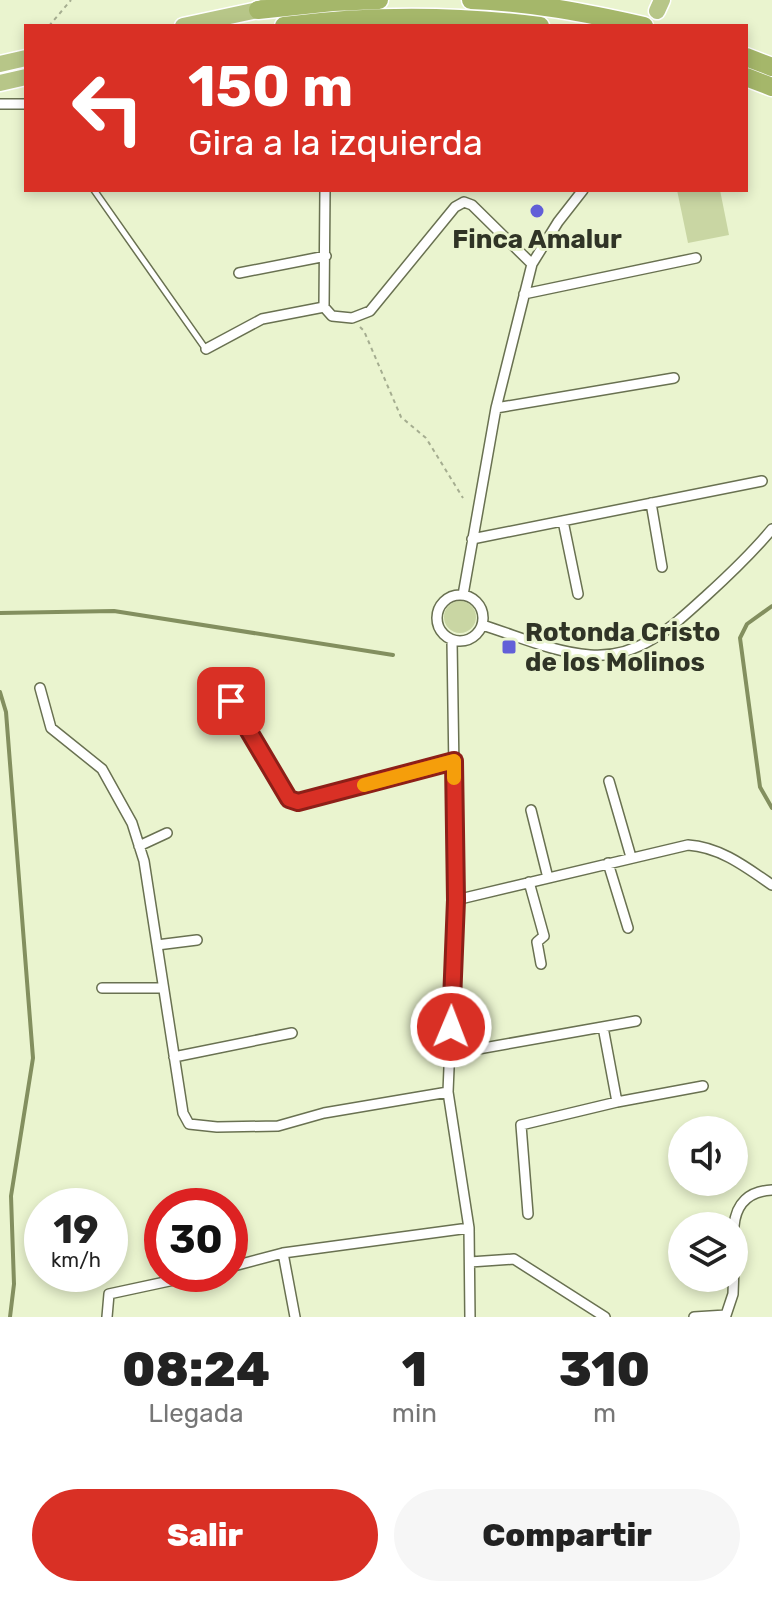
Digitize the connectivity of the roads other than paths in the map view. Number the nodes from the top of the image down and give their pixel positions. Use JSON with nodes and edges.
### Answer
{"nodes":[{"id":1,"x":282,"y":0,"type":"edge"},
{"id":2,"x":379,"y":0,"type":"edge"},
{"id":3,"x":471,"y":0,"type":"edge"},
{"id":4,"x":258,"y":10,"type":"junction"},
{"id":5,"x":192,"y":24,"type":"edge"},
{"id":6,"x":299,"y":24,"type":"edge"},
{"id":7,"x":516,"y":24,"type":"edge"},
{"id":8,"x":635,"y":24,"type":"edge"},
{"id":9,"x":24,"y":58,"type":"edge"},
{"id":10,"x":0,"y":64,"type":"edge"},
{"id":11,"x":755,"y":68,"type":"edge"},
{"id":12,"x":24,"y":79,"type":"edge"},
{"id":13,"x":0,"y":84,"type":"edge"},
{"id":14,"x":772,"y":87,"type":"edge"},
{"id":15,"x":0,"y":104,"type":"edge"},
{"id":16,"x":24,"y":104,"type":"edge"},
{"id":17,"x":95,"y":192,"type":"edge"},
{"id":18,"x":325,"y":192,"type":"edge"},
{"id":19,"x":581,"y":192,"type":"edge"},
{"id":20,"x":326,"y":256,"type":"junction"},
{"id":21,"x":696,"y":258,"type":"dead end"},
{"id":22,"x":532,"y":264,"type":"junction"},
{"id":23,"x":239,"y":273,"type":"dead end"},
{"id":24,"x":524,"y":294,"type":"junction"},
{"id":25,"x":324,"y":307,"type":"junction"},
{"id":26,"x":206,"y":349,"type":"joint"},
{"id":27,"x":674,"y":378,"type":"dead end"},
{"id":28,"x":496,"y":408,"type":"junction"},
{"id":29,"x":762,"y":481,"type":"dead end"},
{"id":30,"x":651,"y":503,"type":"junction"},
{"id":31,"x":563,"y":521,"type":"junction"},
{"id":32,"x":772,"y":529,"type":"edge"},
{"id":33,"x":472,"y":539,"type":"junction"},
{"id":34,"x":662,"y":567,"type":"dead end"},
{"id":35,"x":578,"y":594,"type":"dead end"},
{"id":36,"x":463,"y":595,"type":"junction"},
{"id":37,"x":482,"y":625,"type":"junction"},
{"id":38,"x":452,"y":641,"type":"junction"},
{"id":39,"x":217,"y":676,"type":"dead end"},
{"id":40,"x":40,"y":688,"type":"dead end"},
{"id":41,"x":454,"y":761,"type":"junction"},
{"id":42,"x":609,"y":781,"type":"dead end"},
{"id":43,"x":531,"y":810,"type":"dead end"},
{"id":44,"x":167,"y":833,"type":"dead end"},
{"id":45,"x":139,"y":846,"type":"junction"},
{"id":46,"x":631,"y":857,"type":"junction"},
{"id":47,"x":608,"y":863,"type":"junction"},
{"id":48,"x":548,"y":878,"type":"junction"},
{"id":49,"x":529,"y":882,"type":"junction"},
{"id":50,"x":772,"y":885,"type":"edge"},
{"id":51,"x":456,"y":900,"type":"junction"},
{"id":52,"x":628,"y":928,"type":"dead end"},
{"id":53,"x":197,"y":940,"type":"dead end"},
{"id":54,"x":157,"y":945,"type":"junction"},
{"id":55,"x":541,"y":964,"type":"dead end"},
{"id":56,"x":102,"y":988,"type":"dead end"},
{"id":57,"x":163,"y":988,"type":"junction"},
{"id":58,"x":636,"y":1021,"type":"dead end"},
{"id":59,"x":603,"y":1027,"type":"junction"},
{"id":60,"x":292,"y":1033,"type":"dead end"},
{"id":61,"x":450,"y":1054,"type":"junction"},
{"id":62,"x":174,"y":1057,"type":"junction"},
{"id":63,"x":703,"y":1086,"type":"dead end"},
{"id":64,"x":448,"y":1092,"type":"junction"},
{"id":65,"x":617,"y":1102,"type":"junction"},
{"id":66,"x":772,"y":1190,"type":"edge"},
{"id":67,"x":737,"y":1212,"type":"edge"},
{"id":68,"x":528,"y":1214,"type":"dead end"},
{"id":69,"x":469,"y":1228,"type":"junction"},
{"id":70,"x":283,"y":1253,"type":"junction"},
{"id":71,"x":248,"y":1262,"type":"edge"},
{"id":72,"x":470,"y":1262,"type":"junction"},
{"id":73,"x":144,"y":1286,"type":"edge"},
{"id":74,"x":733,"y":1292,"type":"edge"},
{"id":75,"x":727,"y":1316,"type":"edge"},
{"id":76,"x":107,"y":1317,"type":"edge"},
{"id":77,"x":295,"y":1317,"type":"edge"},
{"id":78,"x":470,"y":1317,"type":"edge"},
{"id":79,"x":605,"y":1317,"type":"edge"},
{"id":80,"x":694,"y":1317,"type":"edge"}],
"edges":[{"from":1,"to":4,"type":"highway"},
{"from":2,"to":4,"type":"highway"},
{"from":3,"to":8,"type":"highway"},
{"from":4,"to":5,"type":"highway"},
{"from":6,"to":7,"type":"highway"},
{"from":9,"to":10,"type":"highway"},
{"from":11,"to":14,"type":"highway"},
{"from":12,"to":13,"type":"highway"},
{"from":15,"to":16,"type":"street"},
{"from":17,"to":26,"type":"lane"},
{"from":18,"to":20,"type":"street"},
{"from":19,"to":22,"type":"street"},
{"from":20,"to":23,"type":"street"},
{"from":20,"to":25,"type":"street"},
{"from":21,"to":24,"type":"street"},
{"from":22,"to":24,"type":"street"},
{"from":22,"to":25,"type":"street"},
{"from":24,"to":28,"type":"street"},
{"from":25,"to":26,"type":"street"},
{"from":27,"to":28,"type":"street"},
{"from":28,"to":33,"type":"street"},
{"from":29,"to":30,"type":"street"},
{"from":30,"to":31,"type":"street"},
{"from":30,"to":34,"type":"street"},
{"from":31,"to":33,"type":"street"},
{"from":31,"to":35,"type":"street"},
{"from":32,"to":37,"type":"street"},
{"from":33,"to":36,"type":"street"},
{"from":36,"to":37,"type":"street"},
{"from":36,"to":38,"type":"street"},
{"from":37,"to":38,"type":"street"},
{"from":38,"to":41,"type":"street"},
{"from":39,"to":41,"type":"street"},
{"from":40,"to":45,"type":"street"},
{"from":41,"to":51,"type":"street"},
{"from":42,"to":46,"type":"street"},
{"from":43,"to":48,"type":"street"},
{"from":44,"to":45,"type":"street"},
{"from":45,"to":54,"type":"street"},
{"from":46,"to":47,"type":"street"},
{"from":46,"to":50,"type":"street"},
{"from":47,"to":48,"type":"street"},
{"from":47,"to":52,"type":"street"},
{"from":48,"to":49,"type":"street"},
{"from":49,"to":51,"type":"street"},
{"from":49,"to":55,"type":"street"},
{"from":51,"to":61,"type":"street"},
{"from":53,"to":54,"type":"street"},
{"from":54,"to":57,"type":"street"},
{"from":56,"to":57,"type":"street"},
{"from":57,"to":62,"type":"street"},
{"from":58,"to":59,"type":"street"},
{"from":59,"to":61,"type":"street"},
{"from":59,"to":65,"type":"street"},
{"from":60,"to":62,"type":"street"},
{"from":61,"to":64,"type":"street"},
{"from":62,"to":64,"type":"street"},
{"from":63,"to":65,"type":"street"},
{"from":64,"to":69,"type":"street"},
{"from":65,"to":68,"type":"street"},
{"from":66,"to":67,"type":"street"},
{"from":69,"to":70,"type":"street"},
{"from":69,"to":72,"type":"street"},
{"from":70,"to":71,"type":"street"},
{"from":70,"to":77,"type":"street"},
{"from":72,"to":78,"type":"street"},
{"from":72,"to":79,"type":"street"},
{"from":73,"to":76,"type":"street"},
{"from":74,"to":75,"type":"street"},
{"from":75,"to":80,"type":"street"}]}
